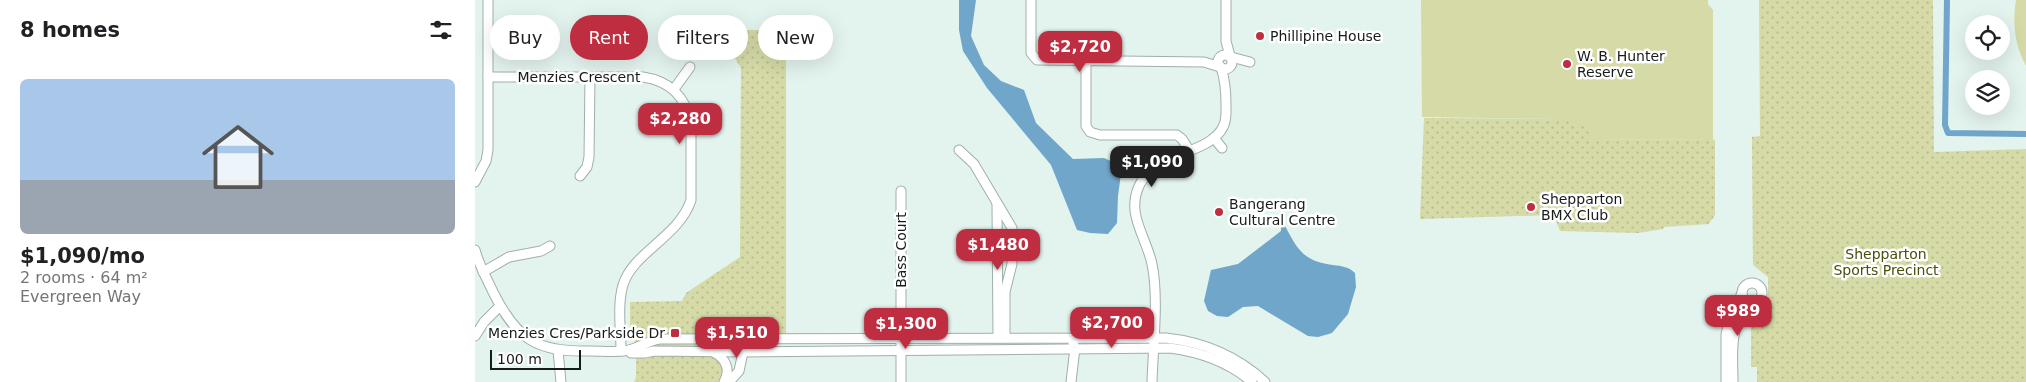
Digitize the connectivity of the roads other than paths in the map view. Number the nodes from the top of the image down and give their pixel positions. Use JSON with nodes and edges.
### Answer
{"nodes":[{"id":1,"x":488,"y":0,"type":"edge"},
{"id":2,"x":1031,"y":0,"type":"edge"},
{"id":3,"x":1226,"y":0,"type":"edge"},
{"id":4,"x":1086,"y":61,"type":"junction"},
{"id":5,"x":1225,"y":62,"type":"junction"},
{"id":6,"x":689,"y":67,"type":"dead end"},
{"id":7,"x":488,"y":77,"type":"junction"},
{"id":8,"x":590,"y":77,"type":"junction"},
{"id":9,"x":674,"y":89,"type":"junction"},
{"id":10,"x":1214,"y":138,"type":"junction"},
{"id":11,"x":1222,"y":148,"type":"dead end"},
{"id":12,"x":959,"y":150,"type":"dead end"},
{"id":13,"x":1189,"y":150,"type":"junction"},
{"id":14,"x":580,"y":176,"type":"dead end"},
{"id":15,"x":475,"y":182,"type":"edge"},
{"id":16,"x":901,"y":190,"type":"dead end"},
{"id":17,"x":996,"y":201,"type":"junction"},
{"id":18,"x":550,"y":246,"type":"dead end"},
{"id":19,"x":475,"y":250,"type":"edge"},
{"id":20,"x":483,"y":272,"type":"junction"},
{"id":21,"x":1003,"y":278,"type":"junction"},
{"id":22,"x":1742,"y":293,"type":"junction"},
{"id":23,"x":1756,"y":303,"type":"junction"},
{"id":24,"x":502,"y":309,"type":"junction"},
{"id":25,"x":475,"y":336,"type":"edge"},
{"id":26,"x":1154,"y":337,"type":"junction"},
{"id":27,"x":901,"y":338,"type":"junction"},
{"id":28,"x":1002,"y":338,"type":"junction"},
{"id":29,"x":1071,"y":338,"type":"junction"},
{"id":30,"x":753,"y":339,"type":"junction"},
{"id":31,"x":680,"y":340,"type":"junction"},
{"id":32,"x":1071,"y":348,"type":"junction"},
{"id":33,"x":1154,"y":348,"type":"junction"},
{"id":34,"x":1002,"y":349,"type":"junction"},
{"id":35,"x":741,"y":350,"type":"junction"},
{"id":36,"x":901,"y":350,"type":"junction"},
{"id":37,"x":563,"y":351,"type":"junction"},
{"id":38,"x":621,"y":351,"type":"junction"},
{"id":39,"x":711,"y":352,"type":"junction"},
{"id":40,"x":561,"y":382,"type":"edge"},
{"id":41,"x":724,"y":382,"type":"edge"},
{"id":42,"x":729,"y":382,"type":"edge"},
{"id":43,"x":901,"y":382,"type":"edge"},
{"id":44,"x":1071,"y":382,"type":"edge"},
{"id":45,"x":1152,"y":382,"type":"edge"},
{"id":46,"x":1252,"y":382,"type":"edge"},
{"id":47,"x":1265,"y":382,"type":"edge"},
{"id":48,"x":1726,"y":382,"type":"edge"},
{"id":49,"x":1733,"y":382,"type":"edge"}],
"edges":[{"from":1,"to":7,"type":"street"},
{"from":2,"to":4,"type":"street"},
{"from":3,"to":5,"type":"street"},
{"from":4,"to":5,"type":"street"},
{"from":4,"to":13,"type":"street"},
{"from":5,"to":10,"type":"street"},
{"from":6,"to":9,"type":"street"},
{"from":7,"to":8,"type":"street","name":"Menzies Crescent"},
{"from":7,"to":15,"type":"street"},
{"from":8,"to":9,"type":"street","name":"Menzies Crescent"},
{"from":8,"to":14,"type":"street"},
{"from":9,"to":38,"type":"street","name":"Menzies Crescent"},
{"from":10,"to":11,"type":"street"},
{"from":10,"to":13,"type":"street"},
{"from":12,"to":17,"type":"street"},
{"from":13,"to":26,"type":"street"},
{"from":16,"to":27,"type":"street","name":"Bass Court"},
{"from":17,"to":21,"type":"street"},
{"from":17,"to":21,"type":"street"},
{"from":18,"to":20,"type":"street"},
{"from":19,"to":20,"type":"street"},
{"from":20,"to":24,"type":"street"},
{"from":21,"to":28,"type":"street"},
{"from":22,"to":23,"type":"street"},
{"from":22,"to":23,"type":"street"},
{"from":22,"to":48,"type":"street"},
{"from":23,"to":49,"type":"street"},
{"from":24,"to":25,"type":"street"},
{"from":24,"to":37,"type":"street"},
{"from":26,"to":29,"type":"street"},
{"from":26,"to":33,"type":"street"},
{"from":26,"to":47,"type":"street"},
{"from":27,"to":28,"type":"street"},
{"from":27,"to":30,"type":"street"},
{"from":27,"to":36,"type":"street","name":"Bass Court"},
{"from":28,"to":29,"type":"street"},
{"from":28,"to":34,"type":"street"},
{"from":29,"to":32,"type":"street"},
{"from":30,"to":31,"type":"street"},
{"from":30,"to":35,"type":"street"},
{"from":31,"to":35,"type":"street"},
{"from":31,"to":38,"type":"street"},
{"from":32,"to":33,"type":"street"},
{"from":32,"to":34,"type":"street"},
{"from":32,"to":44,"type":"street"},
{"from":33,"to":45,"type":"street"},
{"from":33,"to":46,"type":"street"},
{"from":34,"to":36,"type":"street"},
{"from":35,"to":36,"type":"street"},
{"from":35,"to":39,"type":"street"},
{"from":35,"to":41,"type":"street"},
{"from":35,"to":42,"type":"street"},
{"from":36,"to":43,"type":"street","name":"Bass Court"},
{"from":37,"to":38,"type":"street"},
{"from":37,"to":40,"type":"street"},
{"from":38,"to":39,"type":"street"},
{"from":39,"to":41,"type":"street"}]}
